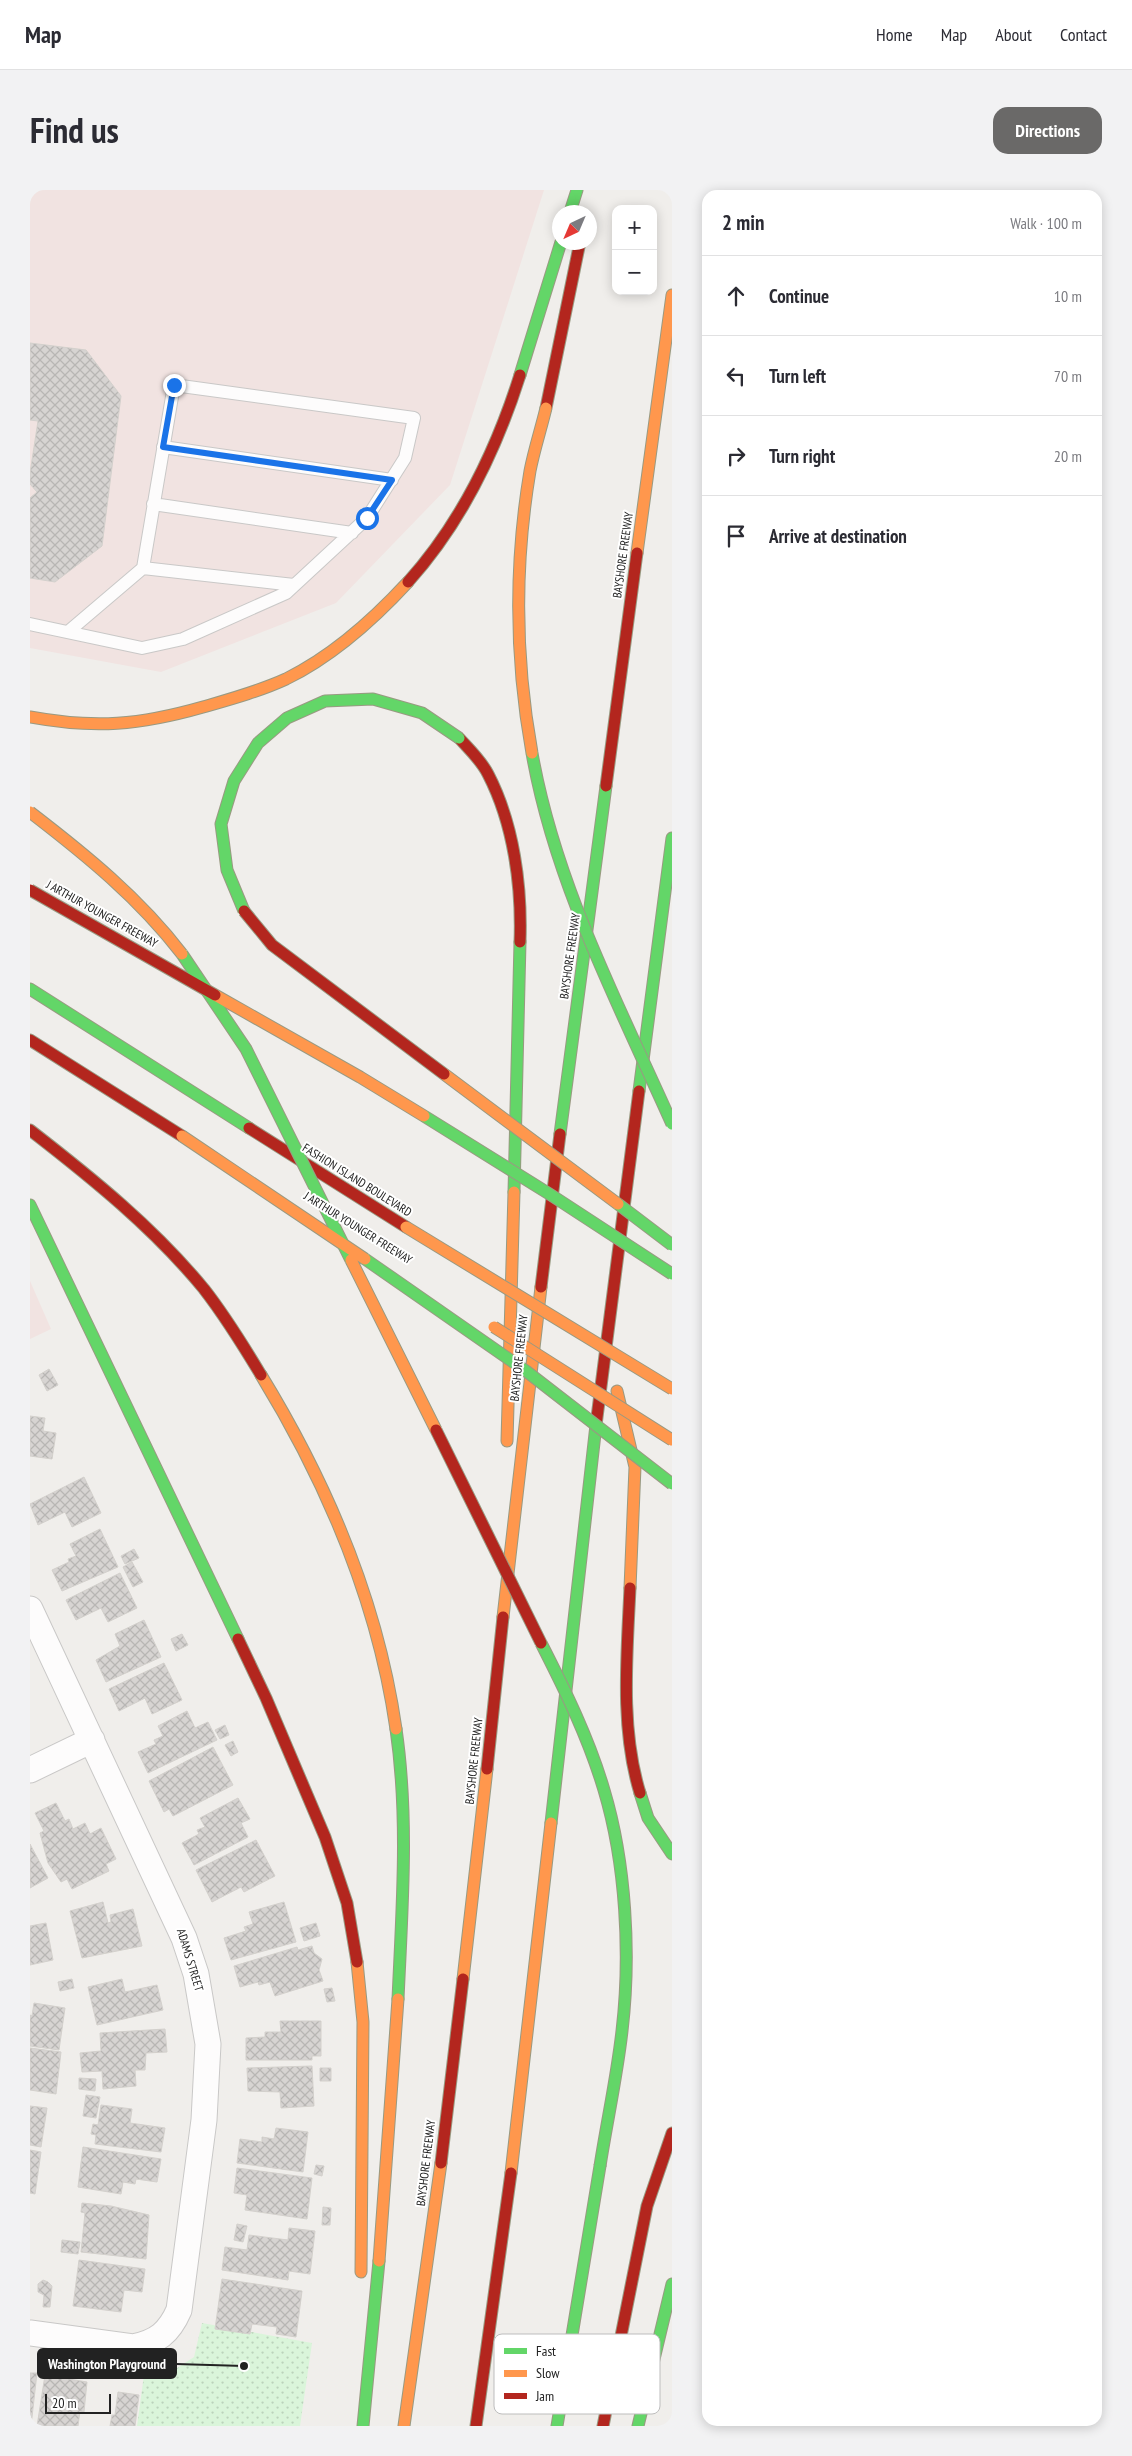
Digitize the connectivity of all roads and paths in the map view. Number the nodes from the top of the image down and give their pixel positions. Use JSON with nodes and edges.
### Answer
{"nodes":[{"id":1,"x":577,"y":190,"type":"edge"},
{"id":2,"x":572,"y":205,"type":"edge"},
{"id":3,"x":559,"y":250,"type":"edge"},
{"id":4,"x":578,"y":250,"type":"edge"},
{"id":5,"x":672,"y":295,"type":"edge"},
{"id":6,"x":163,"y":447,"type":"junction"},
{"id":7,"x":392,"y":480,"type":"junction"},
{"id":8,"x":153,"y":504,"type":"junction"},
{"id":9,"x":352,"y":532,"type":"junction"},
{"id":10,"x":143,"y":568,"type":"junction"},
{"id":11,"x":294,"y":586,"type":"junction"},
{"id":12,"x":30,"y":624,"type":"edge"},
{"id":13,"x":69,"y":631,"type":"junction"},
{"id":14,"x":30,"y":717,"type":"edge"},
{"id":15,"x":30,"y":812,"type":"edge"},
{"id":16,"x":672,"y":838,"type":"edge"},
{"id":17,"x":30,"y":890,"type":"edge"},
{"id":18,"x":30,"y":989,"type":"edge"},
{"id":19,"x":30,"y":1040,"type":"edge"},
{"id":20,"x":672,"y":1124,"type":"edge"},
{"id":21,"x":30,"y":1130,"type":"edge"},
{"id":22,"x":182,"y":1136,"type":"junction"},
{"id":23,"x":30,"y":1205,"type":"edge"},
{"id":24,"x":672,"y":1245,"type":"edge"},
{"id":25,"x":672,"y":1274,"type":"edge"},
{"id":26,"x":411,"y":1276,"type":"dead end"},
{"id":27,"x":488,"y":1324,"type":"dead end"},
{"id":28,"x":607,"y":1350,"type":"junction"},
{"id":29,"x":672,"y":1390,"type":"edge"},
{"id":30,"x":672,"y":1440,"type":"edge"},
{"id":31,"x":506,"y":1455,"type":"dead end"},
{"id":32,"x":672,"y":1484,"type":"edge"},
{"id":33,"x":505,"y":1494,"type":"dead end"},
{"id":34,"x":30,"y":1608,"type":"edge"},
{"id":35,"x":501,"y":1634,"type":"junction"},
{"id":36,"x":92,"y":1740,"type":"junction"},
{"id":37,"x":30,"y":1770,"type":"edge"},
{"id":38,"x":672,"y":1854,"type":"edge"},
{"id":39,"x":672,"y":2132,"type":"edge"},
{"id":40,"x":672,"y":2284,"type":"edge"},
{"id":41,"x":361,"y":2289,"type":"dead end"},
{"id":42,"x":361,"y":2328,"type":"dead end"},
{"id":43,"x":30,"y":2334,"type":"edge"},
{"id":44,"x":572,"y":2334,"type":"edge"},
{"id":45,"x":621,"y":2334,"type":"edge"},
{"id":46,"x":660,"y":2334,"type":"edge"},
{"id":47,"x":361,"y":2426,"type":"edge"},
{"id":48,"x":404,"y":2426,"type":"edge"},
{"id":49,"x":476,"y":2426,"type":"edge"}],
"edges":[{"from":1,"to":2,"type":"main road"},
{"from":3,"to":14,"type":"main road"},
{"from":4,"to":20,"type":"main road","bridge":true},
{"from":5,"to":35,"type":"main road","name":"BAYSHORE FREEWAY"},
{"from":6,"to":7,"type":"lane"},
{"from":6,"to":7,"type":"lane"},
{"from":6,"to":8,"type":"lane"},
{"from":7,"to":9,"type":"lane"},
{"from":8,"to":9,"type":"lane"},
{"from":8,"to":10,"type":"lane"},
{"from":9,"to":11,"type":"lane"},
{"from":10,"to":11,"type":"lane"},
{"from":10,"to":13,"type":"lane"},
{"from":11,"to":13,"type":"lane"},
{"from":12,"to":13,"type":"lane"},
{"from":15,"to":44,"type":"main road","bridge":true},
{"from":16,"to":28,"type":"main road"},
{"from":17,"to":25,"type":"main road","name":"J ARTHUR YOUNGER FREEWAY","bridge":true},
{"from":18,"to":29,"type":"main road","name":"FASHION ISLAND BOULEVARD","bridge":true},
{"from":19,"to":22,"type":"main road","name":"J ARTHUR YOUNGER FREEWAY"},
{"from":21,"to":47,"type":"main road"},
{"from":22,"to":26,"type":"main road","name":"J ARTHUR YOUNGER FREEWAY","bridge":true},
{"from":22,"to":32,"type":"main road","bridge":true},
{"from":23,"to":41,"type":"main road"},
{"from":24,"to":31,"type":"main road","bridge":true},
{"from":27,"to":30,"type":"main road","bridge":true},
{"from":28,"to":38,"type":"main road"},
{"from":28,"to":49,"type":"main road"},
{"from":33,"to":35,"type":"main road"},
{"from":34,"to":36,"type":"street","name":"ADAMS STREET"},
{"from":35,"to":48,"type":"main road","name":"BAYSHORE FREEWAY"},
{"from":36,"to":37,"type":"street"},
{"from":36,"to":43,"type":"street","name":"ADAMS STREET"},
{"from":39,"to":45,"type":"main road"},
{"from":40,"to":46,"type":"main road"},
{"from":42,"to":47,"type":"main road"}]}
